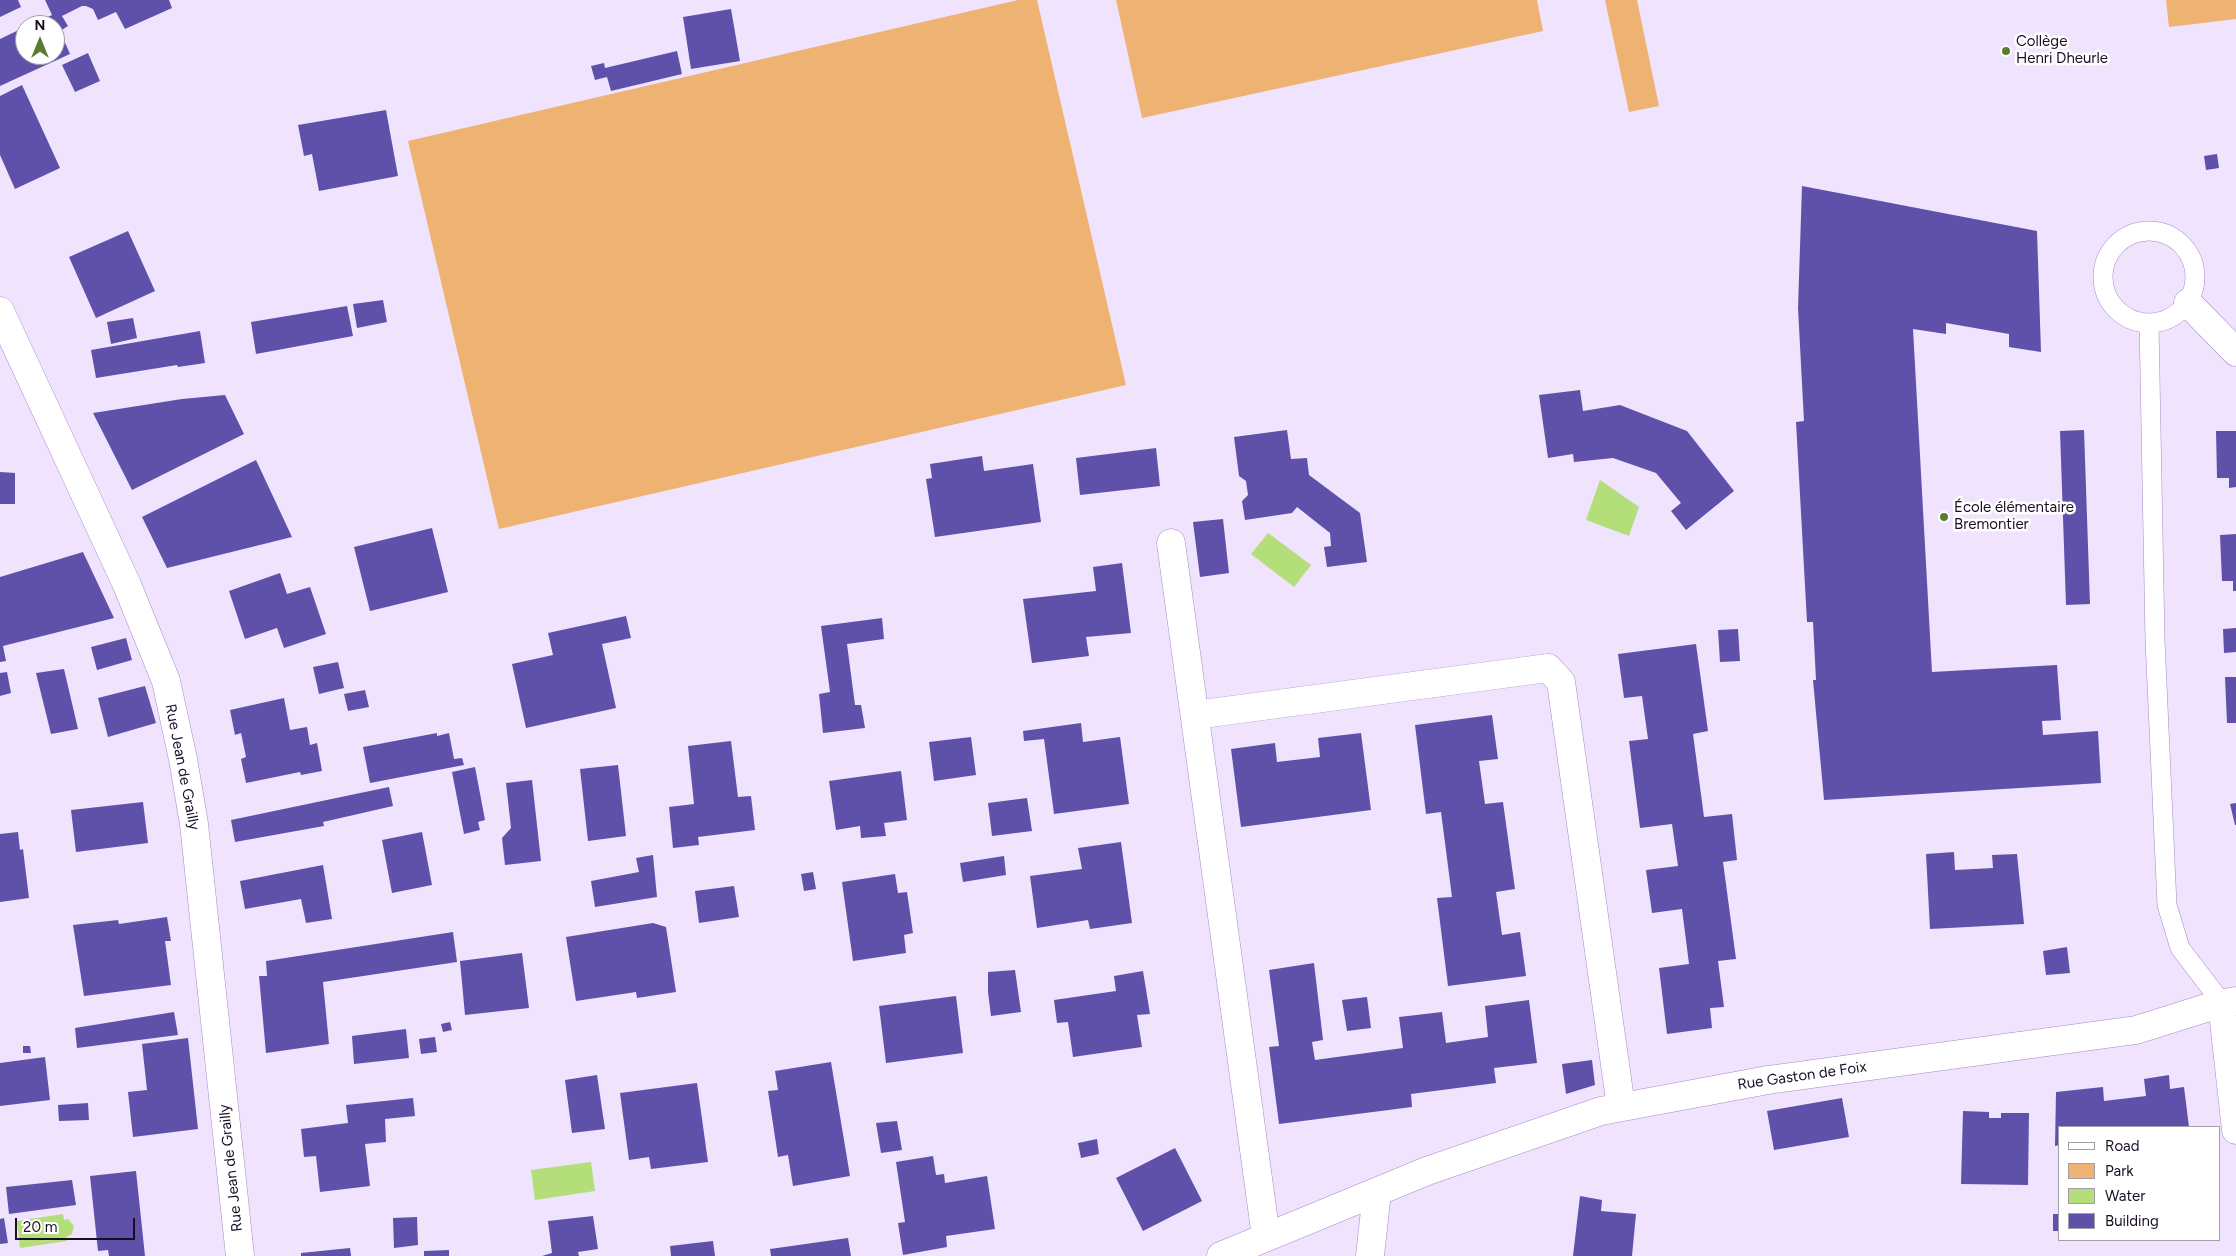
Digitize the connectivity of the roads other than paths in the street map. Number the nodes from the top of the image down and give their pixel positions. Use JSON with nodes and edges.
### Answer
{"nodes":[{"id":1,"x":2188,"y":303,"type":"junction"},
{"id":2,"x":0,"y":311,"type":"edge"},
{"id":3,"x":2149,"y":323,"type":"junction"},
{"id":4,"x":2236,"y":352,"type":"edge"},
{"id":5,"x":1171,"y":543,"type":"dead end"},
{"id":6,"x":1194,"y":715,"type":"junction"},
{"id":7,"x":2229,"y":1002,"type":"edge"},
{"id":8,"x":1621,"y":1107,"type":"junction"},
{"id":9,"x":2236,"y":1130,"type":"edge"},
{"id":10,"x":1377,"y":1192,"type":"junction"},
{"id":11,"x":1266,"y":1236,"type":"junction"},
{"id":12,"x":240,"y":1256,"type":"edge"},
{"id":13,"x":1221,"y":1256,"type":"edge"},
{"id":14,"x":1370,"y":1256,"type":"edge"}],
"edges":[{"from":1,"to":3,"type":"lane"},
{"from":1,"to":3,"type":"lane"},
{"from":1,"to":4,"type":"street"},
{"from":2,"to":12,"type":"street","name":"Rue Jean de Grailly"},
{"from":3,"to":7,"type":"lane"},
{"from":5,"to":6,"type":"street"},
{"from":6,"to":8,"type":"street"},
{"from":6,"to":11,"type":"street"},
{"from":7,"to":8,"type":"street","name":"Rue Gaston de Foix"},
{"from":7,"to":9,"type":"street"},
{"from":8,"to":10,"type":"street","name":"Rue Gaston de Foix"},
{"from":10,"to":11,"type":"street","name":"Rue Gaston de Foix"},
{"from":10,"to":14,"type":"street"},
{"from":11,"to":13,"type":"street","name":"Rue Gaston de Foix"}]}
